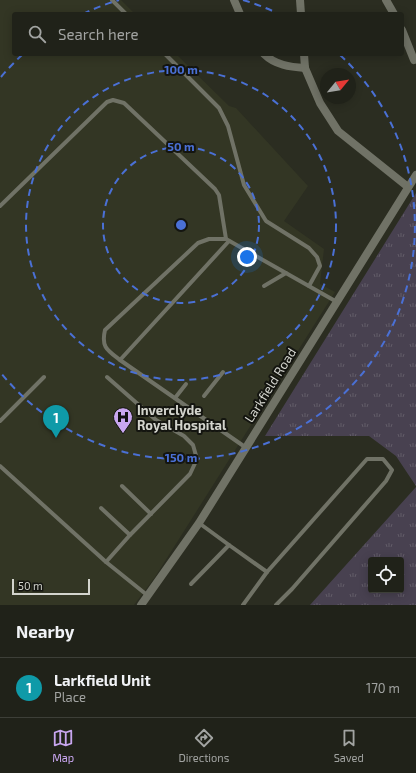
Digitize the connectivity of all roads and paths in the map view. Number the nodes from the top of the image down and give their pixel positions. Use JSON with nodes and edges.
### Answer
{"nodes":[{"id":1,"x":112,"y":0,"type":"edge"},
{"id":2,"x":234,"y":0,"type":"edge"},
{"id":3,"x":300,"y":0,"type":"edge"},
{"id":4,"x":386,"y":0,"type":"edge"},
{"id":5,"x":124,"y":12,"type":"edge"},
{"id":6,"x":239,"y":12,"type":"edge"},
{"id":7,"x":301,"y":12,"type":"edge"},
{"id":8,"x":393,"y":12,"type":"edge"},
{"id":9,"x":404,"y":35,"type":"edge"},
{"id":10,"x":167,"y":56,"type":"edge"},
{"id":11,"x":266,"y":56,"type":"edge"},
{"id":12,"x":304,"y":56,"type":"edge"},
{"id":13,"x":414,"y":60,"type":"dead end"},
{"id":14,"x":305,"y":68,"type":"junction"},
{"id":15,"x":416,"y":175,"type":"edge"},
{"id":16,"x":408,"y":188,"type":"junction"},
{"id":17,"x":0,"y":206,"type":"edge"},
{"id":18,"x":228,"y":240,"type":"junction"},
{"id":19,"x":286,"y":273,"type":"junction"},
{"id":20,"x":264,"y":286,"type":"dead end"},
{"id":21,"x":309,"y":286,"type":"junction"},
{"id":22,"x":336,"y":302,"type":"junction"},
{"id":23,"x":120,"y":360,"type":"junction"},
{"id":24,"x":223,"y":372,"type":"dead end"},
{"id":25,"x":44,"y":377,"type":"dead end"},
{"id":26,"x":107,"y":377,"type":"dead end"},
{"id":27,"x":186,"y":384,"type":"dead end"},
{"id":28,"x":204,"y":396,"type":"dead end"},
{"id":29,"x":175,"y":398,"type":"junction"},
{"id":30,"x":0,"y":421,"type":"edge"},
{"id":31,"x":245,"y":447,"type":"junction"},
{"id":32,"x":0,"y":466,"type":"edge"},
{"id":33,"x":122,"y":486,"type":"dead end"},
{"id":34,"x":101,"y":508,"type":"dead end"},
{"id":35,"x":151,"y":514,"type":"junction"},
{"id":36,"x":199,"y":522,"type":"junction"},
{"id":37,"x":130,"y":535,"type":"junction"},
{"id":38,"x":229,"y":545,"type":"junction"},
{"id":39,"x":106,"y":562,"type":"junction"},
{"id":40,"x":267,"y":572,"type":"junction"},
{"id":41,"x":191,"y":584,"type":"dead end"},
{"id":42,"x":148,"y":596,"type":"junction"},
{"id":43,"x":141,"y":605,"type":"edge"},
{"id":44,"x":243,"y":605,"type":"edge"},
{"id":45,"x":276,"y":605,"type":"edge"}],
"edges":[{"from":1,"to":5,"type":"lane"},
{"from":2,"to":6,"type":"street"},
{"from":3,"to":7,"type":"street"},
{"from":4,"to":8,"type":"street"},
{"from":9,"to":13,"type":"street"},
{"from":10,"to":21,"type":"lane"},
{"from":11,"to":14,"type":"street"},
{"from":12,"to":14,"type":"street"},
{"from":14,"to":16,"type":"street"},
{"from":15,"to":16,"type":"street","name":"Larkfield Road"},
{"from":16,"to":22,"type":"street","name":"Larkfield Road"},
{"from":17,"to":18,"type":"lane"},
{"from":18,"to":19,"type":"lane"},
{"from":18,"to":23,"type":"lane"},
{"from":18,"to":23,"type":"lane"},
{"from":19,"to":20,"type":"lane"},
{"from":19,"to":21,"type":"lane"},
{"from":21,"to":22,"type":"lane"},
{"from":22,"to":31,"type":"street","name":"Larkfield Road"},
{"from":23,"to":29,"type":"lane"},
{"from":24,"to":28,"type":"lane"},
{"from":25,"to":30,"type":"lane"},
{"from":26,"to":35,"type":"lane"},
{"from":27,"to":29,"type":"lane"},
{"from":29,"to":31,"type":"lane"},
{"from":31,"to":36,"type":"street","name":"Larkfield Road"},
{"from":32,"to":39,"type":"lane"},
{"from":33,"to":35,"type":"lane"},
{"from":34,"to":37,"type":"lane"},
{"from":35,"to":37,"type":"lane"},
{"from":36,"to":38,"type":"lane"},
{"from":36,"to":42,"type":"street","name":"Larkfield Road"},
{"from":37,"to":39,"type":"lane"},
{"from":38,"to":40,"type":"lane"},
{"from":38,"to":41,"type":"lane"},
{"from":39,"to":42,"type":"lane"},
{"from":40,"to":44,"type":"lane"},
{"from":40,"to":45,"type":"lane"},
{"from":42,"to":43,"type":"street","name":"Larkfield Road"}]}
